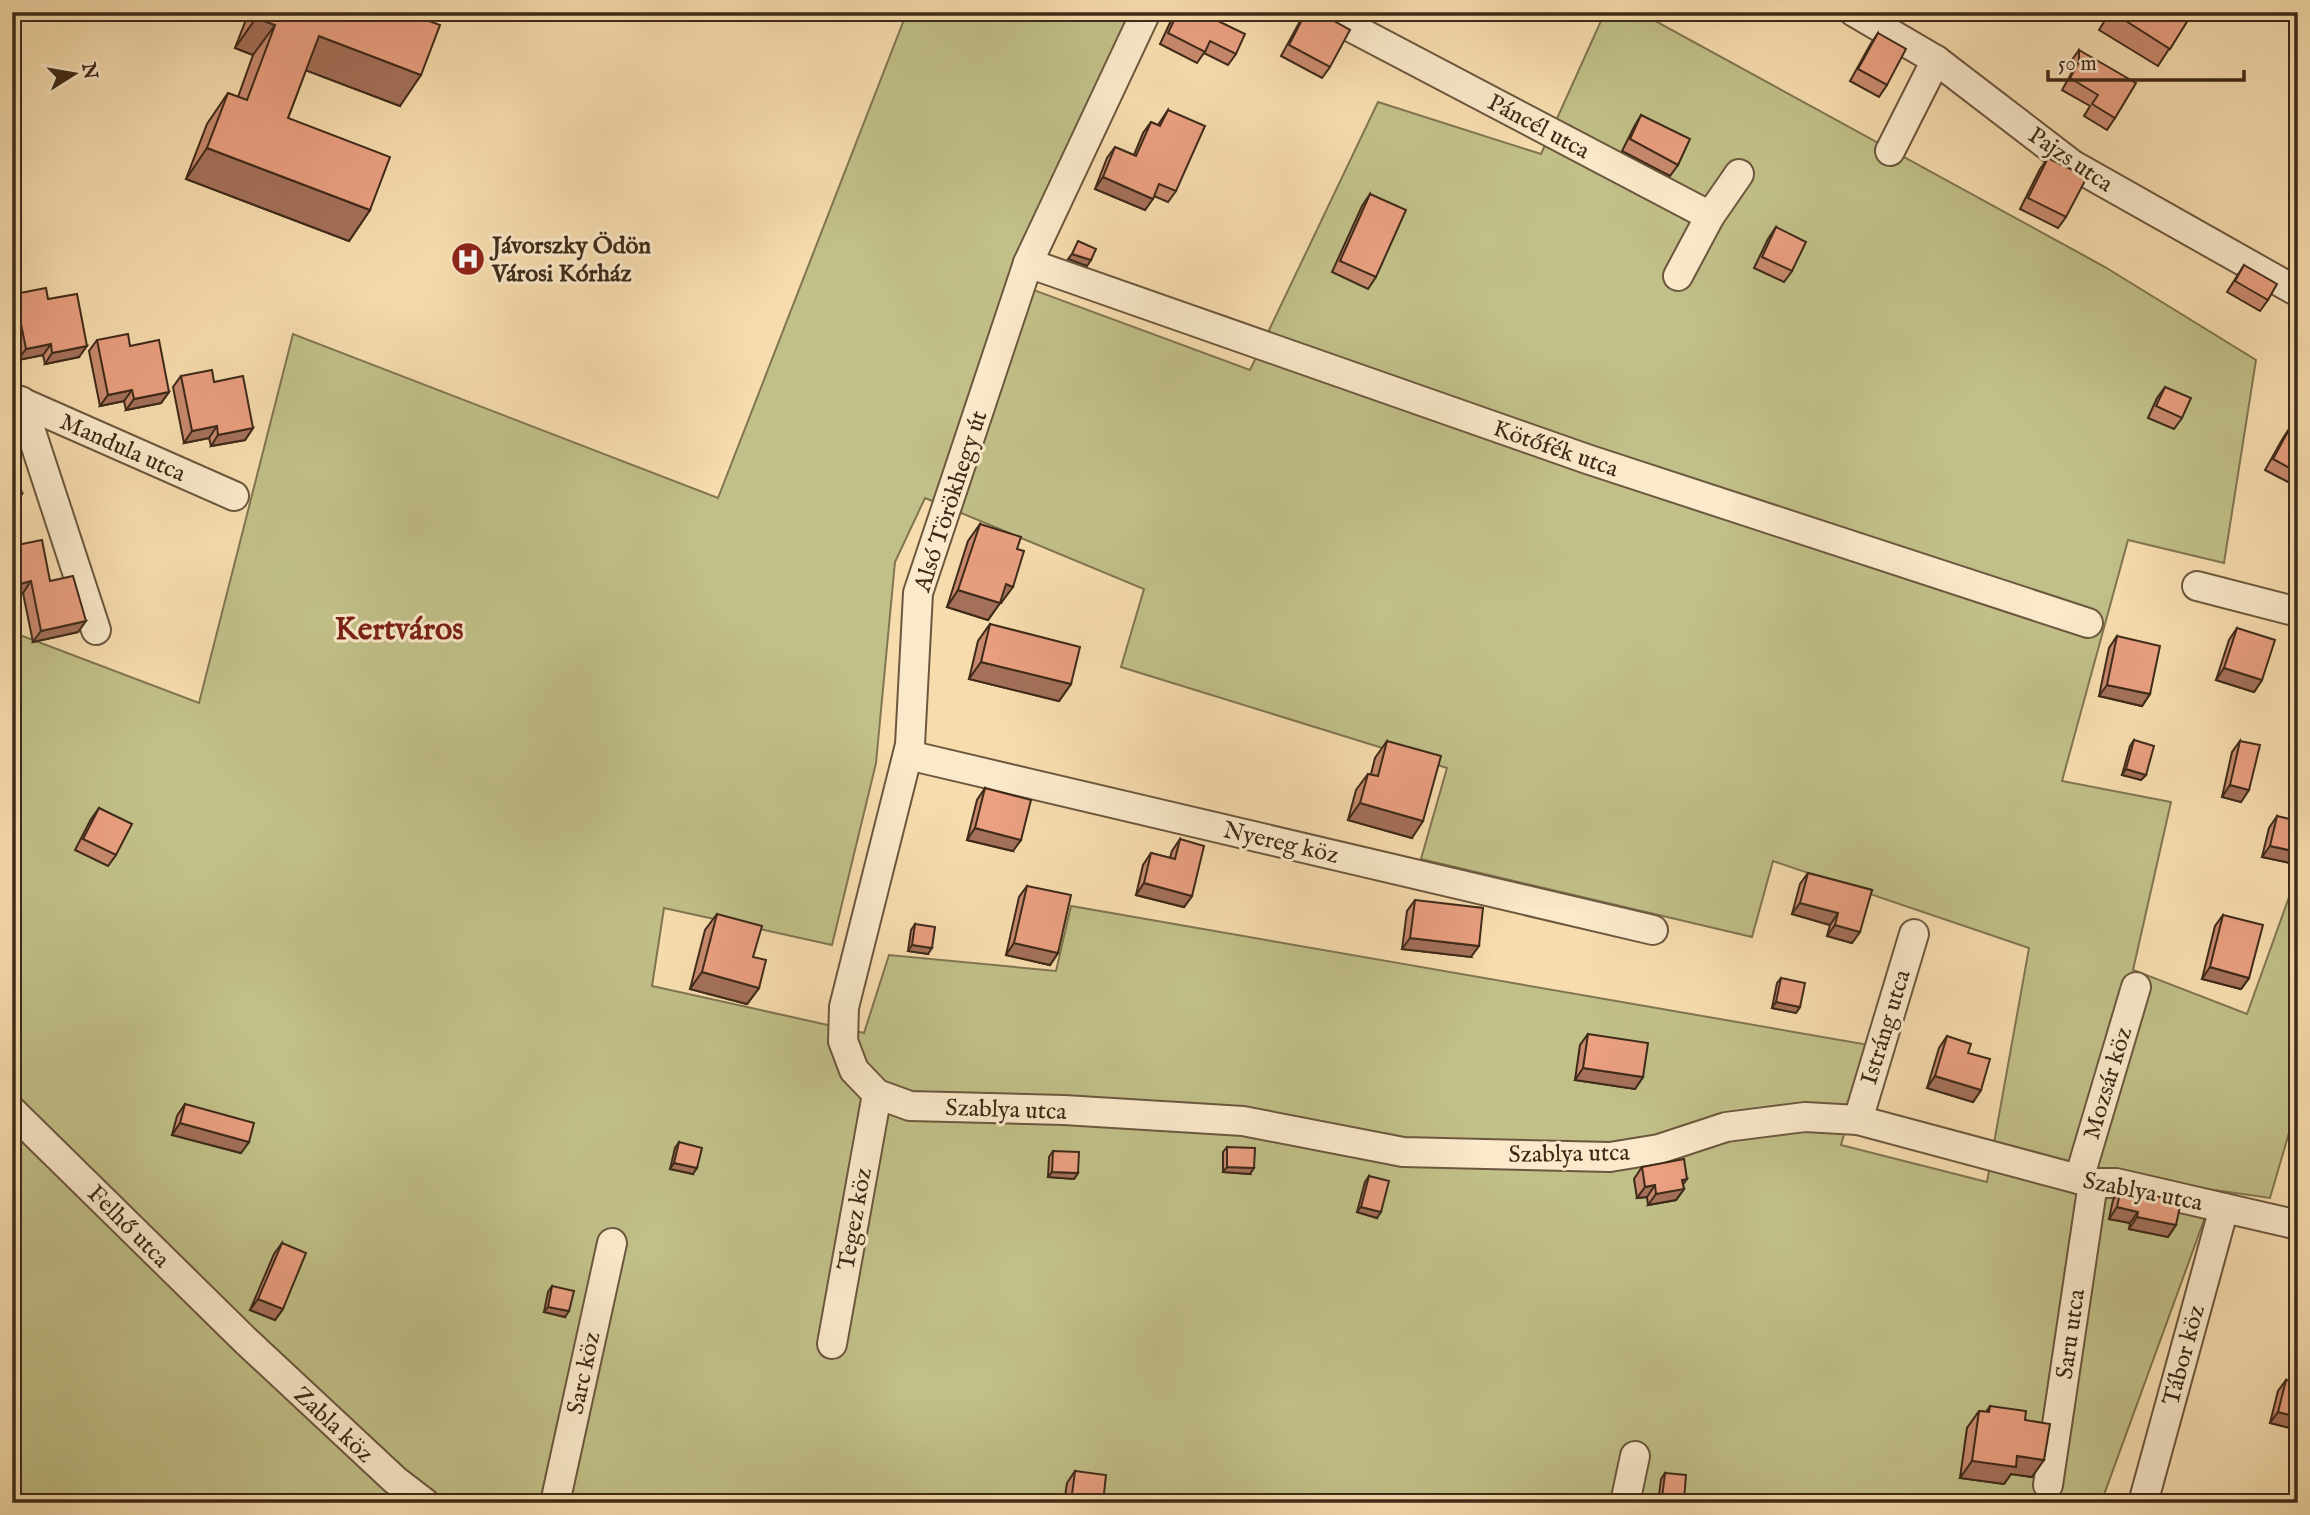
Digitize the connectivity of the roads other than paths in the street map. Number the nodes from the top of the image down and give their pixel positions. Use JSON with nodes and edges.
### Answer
{"nodes":[{"id":1,"x":1146,"y":12,"type":"edge"},
{"id":2,"x":1322,"y":12,"type":"edge"},
{"id":3,"x":1854,"y":12,"type":"edge"},
{"id":4,"x":1936,"y":60,"type":"junction"},
{"id":5,"x":1890,"y":151,"type":"dead end"},
{"id":6,"x":1739,"y":174,"type":"dead end"},
{"id":7,"x":1710,"y":216,"type":"junction"},
{"id":8,"x":1028,"y":263,"type":"junction"},
{"id":9,"x":1678,"y":276,"type":"dead end"},
{"id":10,"x":2298,"y":292,"type":"edge"},
{"id":11,"x":17,"y":399,"type":"edge"},
{"id":12,"x":234,"y":496,"type":"dead end"},
{"id":13,"x":2197,"y":586,"type":"dead end"},
{"id":14,"x":2298,"y":612,"type":"edge"},
{"id":15,"x":2088,"y":623,"type":"dead end"},
{"id":16,"x":96,"y":630,"type":"dead end"},
{"id":17,"x":908,"y":755,"type":"junction"},
{"id":18,"x":1653,"y":930,"type":"dead end"},
{"id":19,"x":1914,"y":933,"type":"dead end"},
{"id":20,"x":2136,"y":988,"type":"dead end"},
{"id":21,"x":877,"y":1094,"type":"junction"},
{"id":22,"x":910,"y":1106,"type":"joint"},
{"id":23,"x":12,"y":1111,"type":"edge"},
{"id":24,"x":1857,"y":1120,"type":"junction"},
{"id":25,"x":2086,"y":1181,"type":"junction"},
{"id":26,"x":2224,"y":1208,"type":"junction"},
{"id":27,"x":2298,"y":1225,"type":"edge"},
{"id":28,"x":612,"y":1243,"type":"dead end"},
{"id":29,"x":246,"y":1341,"type":"joint"},
{"id":30,"x":832,"y":1344,"type":"dead end"},
{"id":31,"x":1635,"y":1456,"type":"dead end"},
{"id":32,"x":2048,"y":1485,"type":"dead end"},
{"id":33,"x":425,"y":1503,"type":"edge"},
{"id":34,"x":555,"y":1503,"type":"edge"},
{"id":35,"x":1625,"y":1503,"type":"edge"},
{"id":36,"x":2143,"y":1503,"type":"edge"}],
"edges":[{"from":1,"to":8,"type":"street","name":"Alsó Törökhegy út"},
{"from":2,"to":7,"type":"street","name":"Páncél utca"},
{"from":3,"to":4,"type":"street","name":"Pajzs utca"},
{"from":4,"to":5,"type":"street"},
{"from":4,"to":10,"type":"street","name":"Pajzs utca"},
{"from":6,"to":7,"type":"street"},
{"from":7,"to":9,"type":"street"},
{"from":8,"to":15,"type":"street","name":"Kötőfék utca"},
{"from":8,"to":17,"type":"street","name":"Alsó Törökhegy út"},
{"from":11,"to":12,"type":"street","name":"Mandula utca"},
{"from":11,"to":16,"type":"street"},
{"from":13,"to":14,"type":"street"},
{"from":17,"to":18,"type":"street","name":"Nyereg köz"},
{"from":17,"to":21,"type":"street","name":"Alsó Törökhegy út"},
{"from":19,"to":24,"type":"street","name":"Istráng utca"},
{"from":20,"to":25,"type":"street","name":"Mozsár köz"},
{"from":21,"to":22,"type":"street","name":"Alsó Törökhegy út"},
{"from":21,"to":30,"type":"street","name":"Tegez köz"},
{"from":22,"to":24,"type":"street","name":"Szablya utca"},
{"from":23,"to":29,"type":"street","name":"Felhő utca"},
{"from":24,"to":25,"type":"street","name":"Szablya utca"},
{"from":25,"to":26,"type":"street","name":"Szablya utca"},
{"from":25,"to":32,"type":"street","name":"Saru utca"},
{"from":26,"to":27,"type":"street","name":"Szablya utca"},
{"from":26,"to":36,"type":"street","name":"Tábor köz"},
{"from":28,"to":34,"type":"street","name":"Sarc köz"},
{"from":29,"to":33,"type":"street","name":"Zabla köz"},
{"from":31,"to":35,"type":"street"}]}
